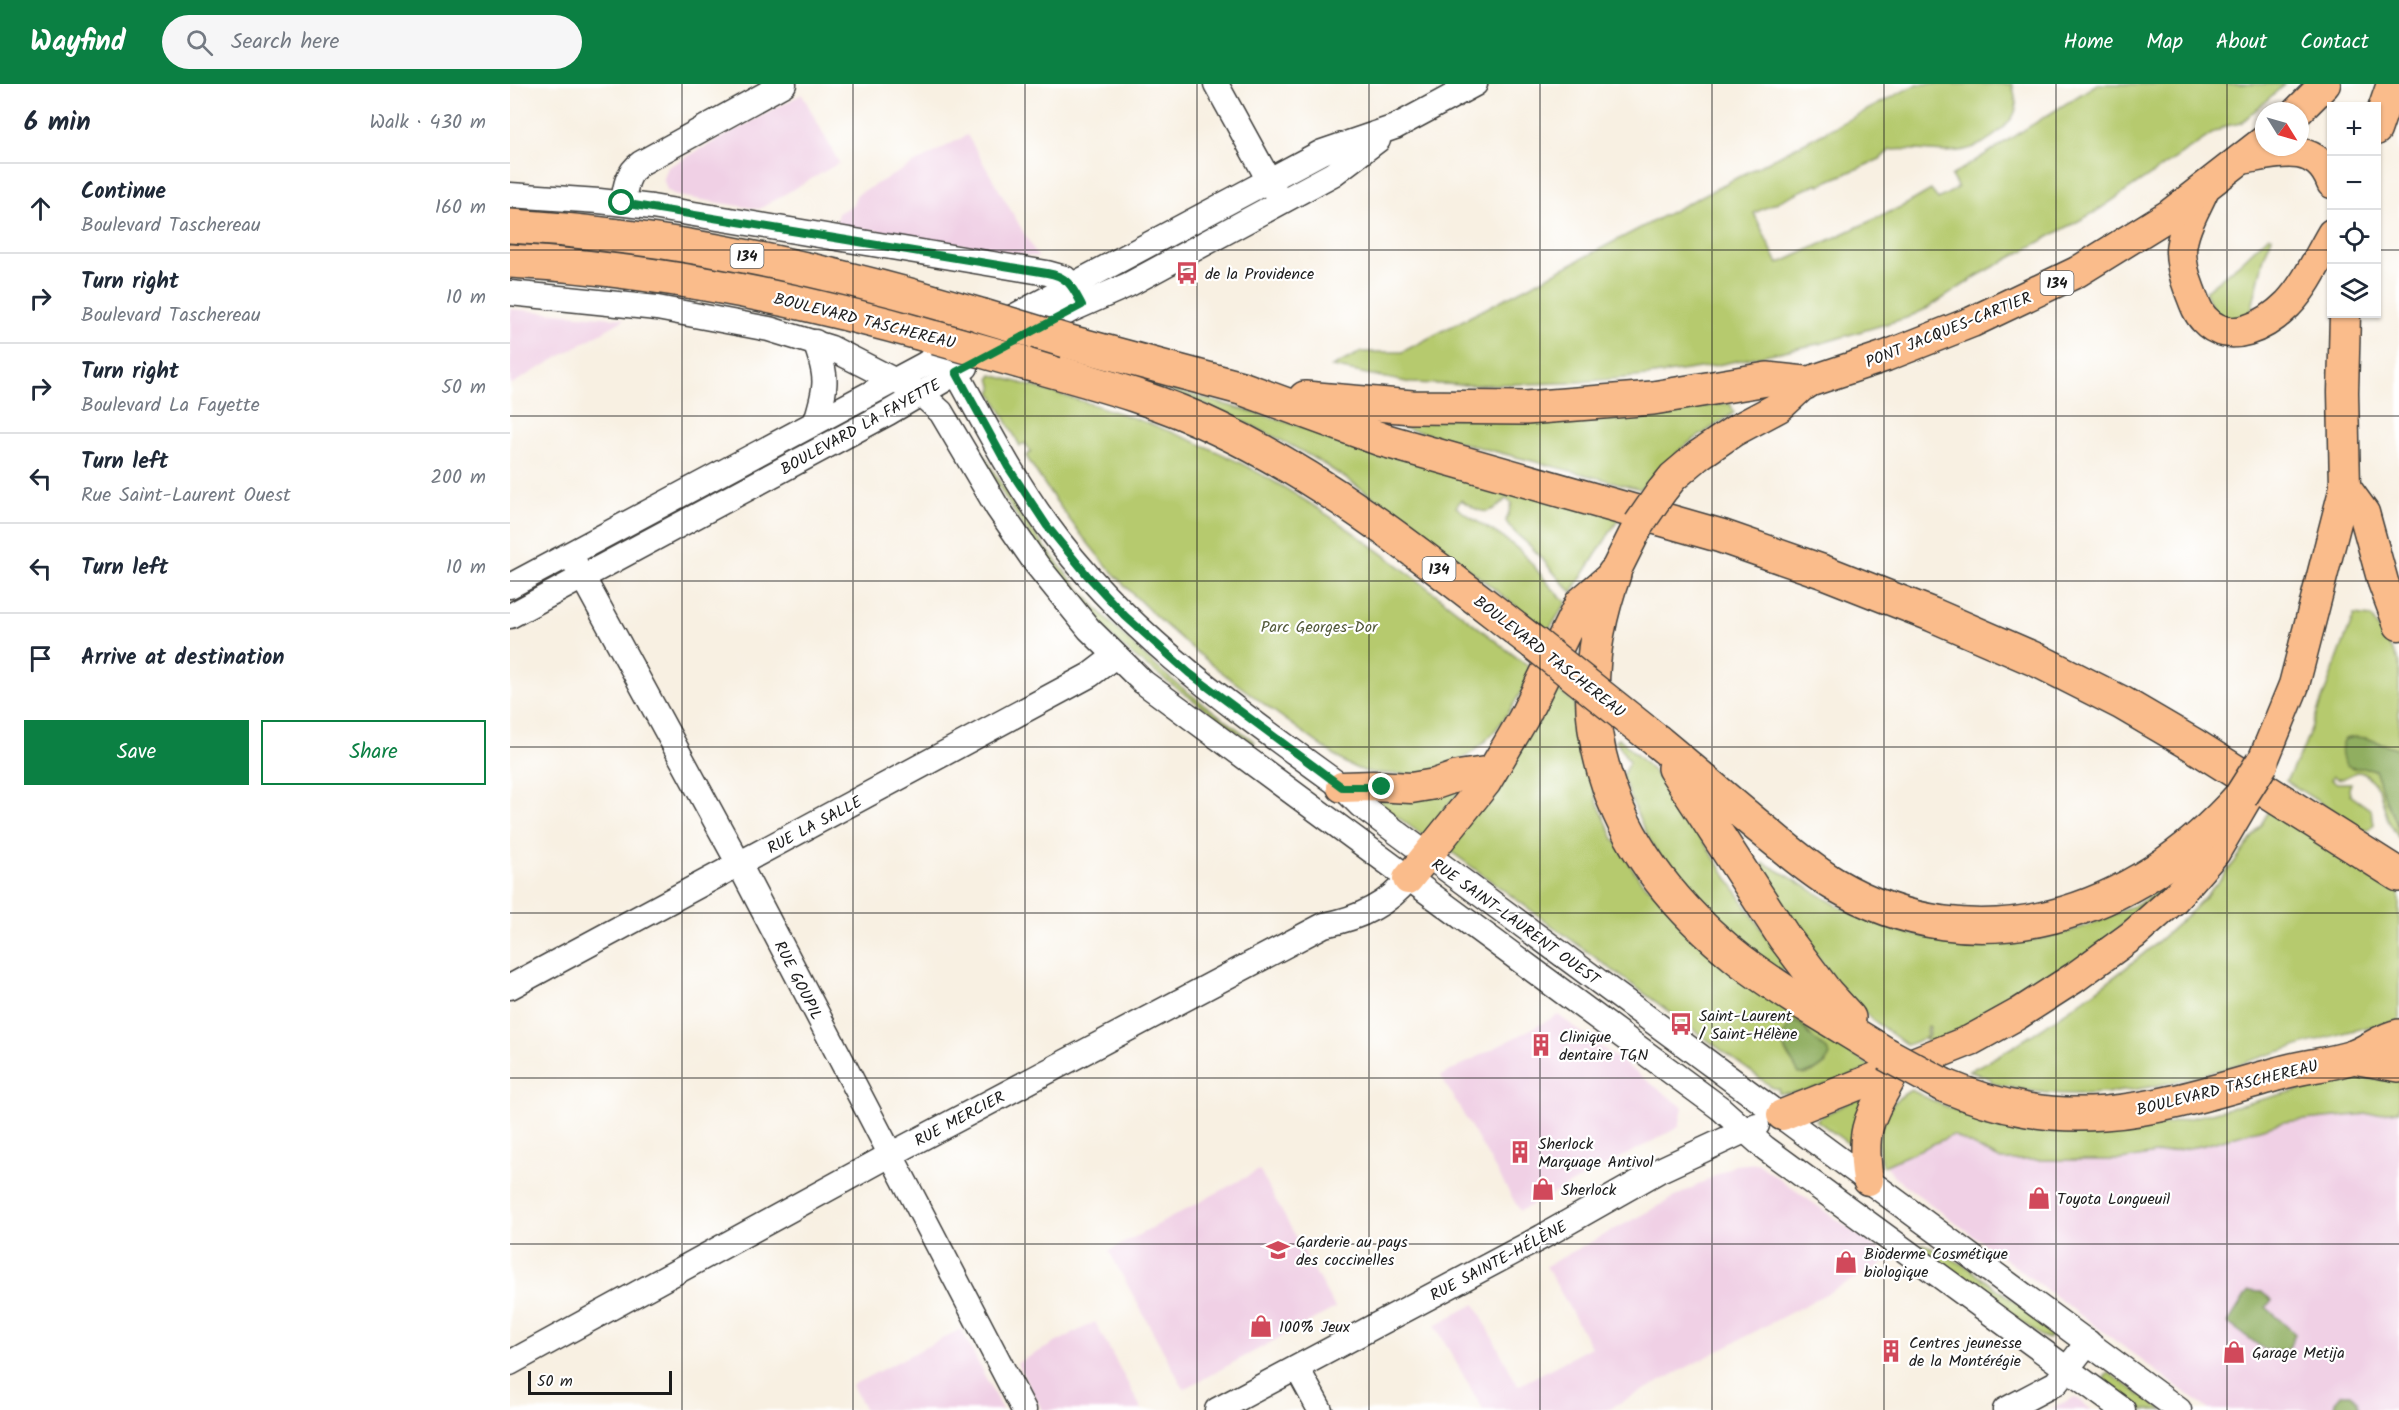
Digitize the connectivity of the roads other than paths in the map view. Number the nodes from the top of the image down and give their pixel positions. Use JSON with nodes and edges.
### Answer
{"nodes":[{"id":1,"x":784,"y":84,"type":"edge"},
{"id":2,"x":1216,"y":84,"type":"edge"},
{"id":3,"x":1475,"y":84,"type":"edge"},
{"id":4,"x":2325,"y":84,"type":"edge"},
{"id":5,"x":2392,"y":84,"type":"edge"},
{"id":6,"x":2307,"y":102,"type":"edge"},
{"id":7,"x":2381,"y":116,"type":"edge"},
{"id":8,"x":1395,"y":127,"type":"junction"},
{"id":9,"x":2253,"y":150,"type":"edge"},
{"id":10,"x":2327,"y":174,"type":"edge"},
{"id":11,"x":1269,"y":180,"type":"junction"},
{"id":12,"x":2203,"y":190,"type":"junction"},
{"id":13,"x":510,"y":195,"type":"edge"},
{"id":14,"x":1281,"y":202,"type":"junction"},
{"id":15,"x":622,"y":203,"type":"junction"},
{"id":16,"x":510,"y":226,"type":"edge"},
{"id":17,"x":2327,"y":241,"type":"edge"},
{"id":18,"x":510,"y":261,"type":"edge"},
{"id":19,"x":510,"y":293,"type":"edge"},
{"id":20,"x":1077,"y":295,"type":"junction"},
{"id":21,"x":2345,"y":318,"type":"edge"},
{"id":22,"x":815,"y":342,"type":"junction"},
{"id":23,"x":932,"y":350,"type":"junction"},
{"id":24,"x":956,"y":372,"type":"junction"},
{"id":25,"x":893,"y":380,"type":"junction"},
{"id":26,"x":1804,"y":383,"type":"junction"},
{"id":27,"x":1241,"y":388,"type":"junction"},
{"id":28,"x":921,"y":394,"type":"junction"},
{"id":29,"x":816,"y":422,"type":"junction"},
{"id":30,"x":2345,"y":487,"type":"junction"},
{"id":31,"x":570,"y":553,"type":"junction"},
{"id":32,"x":1614,"y":574,"type":"junction"},
{"id":33,"x":582,"y":577,"type":"junction"},
{"id":34,"x":510,"y":586,"type":"edge"},
{"id":35,"x":510,"y":616,"type":"edge"},
{"id":36,"x":2399,"y":625,"type":"edge"},
{"id":37,"x":1115,"y":656,"type":"junction"},
{"id":38,"x":1657,"y":741,"type":"junction"},
{"id":39,"x":2262,"y":763,"type":"joint"},
{"id":40,"x":1492,"y":771,"type":"junction"},
{"id":41,"x":1342,"y":787,"type":"junction"},
{"id":42,"x":2244,"y":798,"type":"junction"},
{"id":43,"x":1426,"y":854,"type":"junction"},
{"id":44,"x":739,"y":864,"type":"junction"},
{"id":45,"x":2399,"y":875,"type":"edge"},
{"id":46,"x":1408,"y":879,"type":"junction"},
{"id":47,"x":510,"y":987,"type":"edge"},
{"id":48,"x":2399,"y":1036,"type":"edge"},
{"id":49,"x":2353,"y":1057,"type":"junction"},
{"id":50,"x":1890,"y":1063,"type":"junction"},
{"id":51,"x":2399,"y":1065,"type":"edge"},
{"id":52,"x":1782,"y":1115,"type":"junction"},
{"id":53,"x":1745,"y":1130,"type":"junction"},
{"id":54,"x":890,"y":1155,"type":"junction"},
{"id":55,"x":1868,"y":1180,"type":"junction"},
{"id":56,"x":2088,"y":1342,"type":"junction"},
{"id":57,"x":510,"y":1363,"type":"edge"},
{"id":58,"x":1297,"y":1368,"type":"junction"},
{"id":59,"x":2068,"y":1370,"type":"junction"},
{"id":60,"x":1024,"y":1410,"type":"edge"},
{"id":61,"x":1217,"y":1410,"type":"edge"},
{"id":62,"x":1320,"y":1410,"type":"edge"},
{"id":63,"x":2005,"y":1410,"type":"edge"},
{"id":64,"x":2123,"y":1410,"type":"edge"},
{"id":65,"x":2179,"y":1410,"type":"edge"}],
"edges":[{"from":1,"to":15,"type":"street"},
{"from":2,"to":11,"type":"street"},
{"from":3,"to":8,"type":"street","name":"BOULEVARD LA FAYETTE"},
{"from":4,"to":6,"type":"main road"},
{"from":5,"to":7,"type":"main road"},
{"from":8,"to":11,"type":"street","name":"BOULEVARD LA FAYETTE"},
{"from":8,"to":14,"type":"street","name":"BOULEVARD LA FAYETTE"},
{"from":9,"to":10,"type":"main road"},
{"from":9,"to":12,"type":"main road","name":"PONT JACQUES-CARTIER","number":"134"},
{"from":11,"to":14,"type":"street"},
{"from":11,"to":20,"type":"street","name":"BOULEVARD LA FAYETTE"},
{"from":12,"to":17,"type":"main road"},
{"from":12,"to":26,"type":"main road","name":"PONT JACQUES-CARTIER","number":"134"},
{"from":13,"to":15,"type":"street"},
{"from":14,"to":20,"type":"street","name":"BOULEVARD LA FAYETTE"},
{"from":15,"to":20,"type":"street"},
{"from":16,"to":27,"type":"highway","name":"BOULEVARD TASCHEREAU","number":"134","bridge":true},
{"from":18,"to":23,"type":"highway","name":"BOULEVARD TASCHEREAU","number":"134"},
{"from":19,"to":22,"type":"street","name":"BOULEVARD TASCHEREAU"},
{"from":20,"to":23,"type":"street","name":"BOULEVARD LA FAYETTE"},
{"from":20,"to":24,"type":"street","name":"BOULEVARD LA FAYETTE"},
{"from":21,"to":30,"type":"main road"},
{"from":22,"to":25,"type":"street","name":"BOULEVARD TASCHEREAU"},
{"from":22,"to":29,"type":"street"},
{"from":23,"to":24,"type":"street"},
{"from":23,"to":25,"type":"street","name":"BOULEVARD LA FAYETTE"},
{"from":23,"to":38,"type":"highway","name":"BOULEVARD TASCHEREAU","number":"134","bridge":true},
{"from":24,"to":28,"type":"street","name":"BOULEVARD LA FAYETTE"},
{"from":24,"to":41,"type":"street","name":"RUE SAINT-LAURENT OUEST"},
{"from":25,"to":28,"type":"street","name":"RUE SAINT-LAURENT OUEST"},
{"from":25,"to":29,"type":"street","name":"BOULEVARD LA FAYETTE"},
{"from":26,"to":27,"type":"highway"},
{"from":26,"to":32,"type":"main road","bridge":true},
{"from":27,"to":45,"type":"highway","name":"BOULEVARD TASCHEREAU"},
{"from":28,"to":33,"type":"street","name":"BOULEVARD LA FAYETTE"},
{"from":28,"to":37,"type":"street","name":"RUE SAINT-LAURENT OUEST"},
{"from":29,"to":31,"type":"street","name":"BOULEVARD LA FAYETTE"},
{"from":30,"to":36,"type":"main road"},
{"from":30,"to":39,"type":"main road"},
{"from":31,"to":33,"type":"street","name":"RUE GOUPIL"},
{"from":31,"to":34,"type":"street","name":"BOULEVARD LA FAYETTE"},
{"from":32,"to":40,"type":"main road"},
{"from":32,"to":50,"type":"highway"},
{"from":33,"to":35,"type":"street","name":"BOULEVARD LA FAYETTE"},
{"from":33,"to":44,"type":"street","name":"RUE GOUPIL"},
{"from":37,"to":44,"type":"street","name":"RUE LA SALLE"},
{"from":37,"to":46,"type":"street","name":"RUE SAINT-LAURENT OUEST"},
{"from":38,"to":42,"type":"highway"},
{"from":38,"to":50,"type":"highway","name":"BOULEVARD TASCHEREAU"},
{"from":39,"to":42,"type":"highway","bridge":true},
{"from":40,"to":41,"type":"main road"},
{"from":40,"to":43,"type":"main road"},
{"from":41,"to":43,"type":"street","name":"RUE SAINT-LAURENT OUEST"},
{"from":42,"to":50,"type":"main road"},
{"from":43,"to":46,"type":"main road"},
{"from":43,"to":52,"type":"street","name":"RUE SAINT-LAURENT OUEST"},
{"from":44,"to":47,"type":"street","name":"RUE LA SALLE"},
{"from":44,"to":54,"type":"street","name":"RUE GOUPIL"},
{"from":46,"to":53,"type":"street","name":"RUE SAINT-LAURENT OUEST"},
{"from":46,"to":54,"type":"street","name":"RUE MERCIER"},
{"from":48,"to":49,"type":"highway","name":"BOULEVARD TASCHEREAU"},
{"from":49,"to":50,"type":"highway","name":"BOULEVARD TASCHEREAU","bridge":true},
{"from":49,"to":51,"type":"highway"},
{"from":50,"to":52,"type":"main road"},
{"from":50,"to":55,"type":"main road"},
{"from":52,"to":53,"type":"street","name":"RUE SAINTE-HÉLÈNE"},
{"from":52,"to":55,"type":"street","name":"RUE SAINT-LAURENT OUEST"},
{"from":53,"to":58,"type":"street","name":"RUE SAINTE-HÉLÈNE"},
{"from":53,"to":59,"type":"street","name":"RUE SAINT-LAURENT OUEST"},
{"from":54,"to":57,"type":"street","name":"RUE MERCIER"},
{"from":54,"to":60,"type":"street","name":"RUE GOUPIL"},
{"from":55,"to":56,"type":"street","name":"RUE SAINT-LAURENT OUEST"},
{"from":56,"to":59,"type":"street"},
{"from":56,"to":65,"type":"street","name":"RUE SAINT-LAURENT OUEST"},
{"from":58,"to":61,"type":"street","name":"RUE SAINTE-HÉLÈNE"},
{"from":58,"to":62,"type":"street"},
{"from":59,"to":63,"type":"street"},
{"from":59,"to":64,"type":"street","name":"RUE SAINT-LAURENT OUEST"}]}
